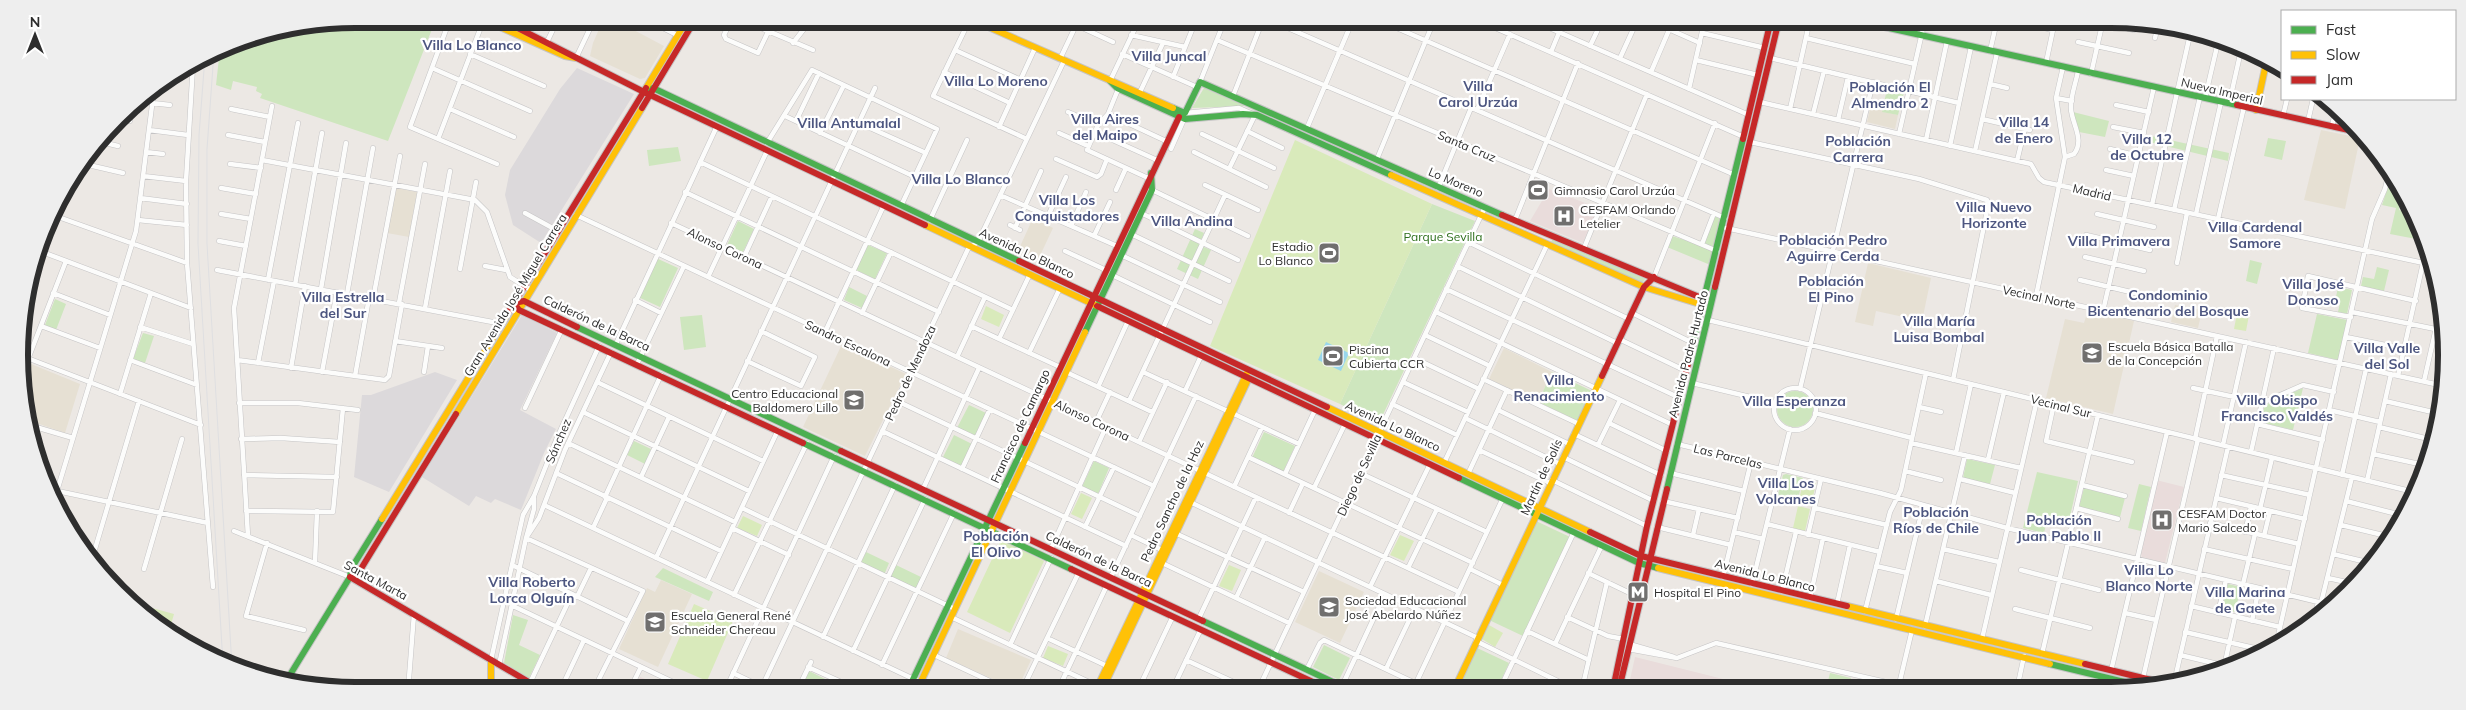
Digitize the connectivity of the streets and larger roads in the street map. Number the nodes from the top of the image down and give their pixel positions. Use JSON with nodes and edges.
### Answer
{"nodes":[{"id":1,"x":447,"y":28,"type":"edge"},
{"id":2,"x":480,"y":28,"type":"edge"},
{"id":3,"x":501,"y":28,"type":"edge"},
{"id":4,"x":523,"y":28,"type":"edge"},
{"id":5,"x":554,"y":28,"type":"edge"},
{"id":6,"x":590,"y":28,"type":"edge"},
{"id":7,"x":663,"y":28,"type":"edge"},
{"id":8,"x":682,"y":28,"type":"edge"},
{"id":9,"x":690,"y":28,"type":"edge"},
{"id":10,"x":727,"y":28,"type":"edge"},
{"id":11,"x":760,"y":28,"type":"edge"},
{"id":12,"x":804,"y":28,"type":"edge"},
{"id":13,"x":966,"y":28,"type":"edge"},
{"id":14,"x":991,"y":28,"type":"edge"},
{"id":15,"x":1075,"y":28,"type":"edge"},
{"id":16,"x":1086,"y":28,"type":"edge"},
{"id":17,"x":1135,"y":28,"type":"edge"},
{"id":18,"x":1193,"y":28,"type":"edge"},
{"id":19,"x":1216,"y":28,"type":"edge"},
{"id":20,"x":1260,"y":28,"type":"edge"},
{"id":21,"x":1288,"y":28,"type":"edge"},
{"id":22,"x":1349,"y":28,"type":"edge"},
{"id":23,"x":1397,"y":28,"type":"edge"},
{"id":24,"x":1431,"y":28,"type":"edge"},
{"id":25,"x":1496,"y":28,"type":"edge"},
{"id":26,"x":1550,"y":28,"type":"edge"},
{"id":27,"x":1561,"y":28,"type":"edge"},
{"id":28,"x":1599,"y":28,"type":"edge"},
{"id":29,"x":1634,"y":28,"type":"edge"},
{"id":30,"x":1665,"y":28,"type":"edge"},
{"id":31,"x":1703,"y":28,"type":"edge"},
{"id":32,"x":1769,"y":28,"type":"edge"},
{"id":33,"x":1777,"y":28,"type":"edge"},
{"id":34,"x":1808,"y":28,"type":"edge"},
{"id":35,"x":1888,"y":28,"type":"edge"},
{"id":36,"x":1923,"y":28,"type":"edge"},
{"id":37,"x":1996,"y":28,"type":"edge"},
{"id":38,"x":2054,"y":28,"type":"edge"},
{"id":39,"x":2101,"y":28,"type":"edge"},
{"id":40,"x":2124,"y":28,"type":"edge"},
{"id":41,"x":1221,"y":29,"type":"joint"},
{"id":42,"x":1669,"y":30,"type":"junction"},
{"id":43,"x":2134,"y":30,"type":"dead end"},
{"id":44,"x":2157,"y":31,"type":"edge"},
{"id":45,"x":768,"y":32,"type":"junction"},
{"id":46,"x":1559,"y":32,"type":"junction"},
{"id":47,"x":1702,"y":33,"type":"junction"},
{"id":48,"x":1510,"y":34,"type":"junction"},
{"id":49,"x":677,"y":35,"type":"junction"},
{"id":50,"x":1131,"y":35,"type":"junction"},
{"id":51,"x":1922,"y":36,"type":"junction"},
{"id":52,"x":2189,"y":37,"type":"edge"},
{"id":53,"x":1806,"y":38,"type":"junction"},
{"id":54,"x":2155,"y":38,"type":"dead end"},
{"id":55,"x":1217,"y":40,"type":"junction"},
{"id":56,"x":1426,"y":41,"type":"junction"},
{"id":57,"x":1947,"y":41,"type":"junction"},
{"id":58,"x":547,"y":42,"type":"junction"},
{"id":59,"x":1113,"y":42,"type":"dead end"},
{"id":60,"x":1163,"y":42,"type":"junction"},
{"id":61,"x":2078,"y":42,"type":"dead end"},
{"id":62,"x":793,"y":43,"type":"junction"},
{"id":63,"x":1700,"y":43,"type":"junction"},
{"id":64,"x":2217,"y":45,"type":"edge"},
{"id":65,"x":1590,"y":46,"type":"junction"},
{"id":66,"x":1186,"y":47,"type":"junction"},
{"id":67,"x":1971,"y":47,"type":"junction"},
{"id":68,"x":2097,"y":47,"type":"junction"},
{"id":69,"x":1036,"y":48,"type":"junction"},
{"id":70,"x":1764,"y":48,"type":"junction"},
{"id":71,"x":813,"y":50,"type":"dead end"},
{"id":72,"x":955,"y":50,"type":"junction"},
{"id":73,"x":1340,"y":50,"type":"junction"},
{"id":74,"x":1550,"y":52,"type":"junction"},
{"id":75,"x":1994,"y":52,"type":"junction"},
{"id":76,"x":2129,"y":53,"type":"dead end"},
{"id":77,"x":470,"y":54,"type":"junction"},
{"id":78,"x":1122,"y":54,"type":"junction"},
{"id":79,"x":1249,"y":54,"type":"junction"},
{"id":80,"x":2240,"y":54,"type":"edge"},
{"id":81,"x":576,"y":58,"type":"junction"},
{"id":82,"x":1620,"y":58,"type":"junction"},
{"id":83,"x":1770,"y":58,"type":"junction"},
{"id":84,"x":1062,"y":60,"type":"junction"},
{"id":85,"x":1696,"y":60,"type":"junction"},
{"id":86,"x":1578,"y":63,"type":"junction"},
{"id":87,"x":2046,"y":63,"type":"junction"},
{"id":88,"x":1915,"y":64,"type":"junction"},
{"id":89,"x":1800,"y":65,"type":"junction"},
{"id":90,"x":2265,"y":66,"type":"edge"},
{"id":91,"x":2063,"y":67,"type":"junction"},
{"id":92,"x":432,"y":68,"type":"junction"},
{"id":93,"x":1152,"y":68,"type":"junction"},
{"id":94,"x":193,"y":70,"type":"edge"},
{"id":95,"x":1494,"y":70,"type":"junction"},
{"id":96,"x":1824,"y":71,"type":"junction"},
{"id":97,"x":2078,"y":71,"type":"junction"},
{"id":98,"x":944,"y":72,"type":"junction"},
{"id":99,"x":1651,"y":72,"type":"junction"},
{"id":100,"x":820,"y":73,"type":"junction"},
{"id":101,"x":2091,"y":74,"type":"junction"},
{"id":102,"x":1758,"y":75,"type":"junction"},
{"id":103,"x":1173,"y":77,"type":"junction"},
{"id":104,"x":1848,"y":77,"type":"junction"},
{"id":105,"x":1021,"y":80,"type":"junction"},
{"id":106,"x":1409,"y":80,"type":"junction"},
{"id":107,"x":460,"y":81,"type":"junction"},
{"id":108,"x":1110,"y":82,"type":"junction"},
{"id":109,"x":1873,"y":82,"type":"junction"},
{"id":110,"x":1990,"y":84,"type":"junction"},
{"id":111,"x":844,"y":85,"type":"junction"},
{"id":112,"x":1199,"y":85,"type":"junction"},
{"id":113,"x":544,"y":86,"type":"dead end"},
{"id":114,"x":1119,"y":86,"type":"junction"},
{"id":115,"x":1325,"y":86,"type":"junction"},
{"id":116,"x":2154,"y":87,"type":"junction"},
{"id":117,"x":653,"y":88,"type":"junction"},
{"id":118,"x":875,"y":88,"type":"dead end"},
{"id":119,"x":2007,"y":88,"type":"dead end"},
{"id":120,"x":1689,"y":89,"type":"junction"},
{"id":121,"x":1909,"y":91,"type":"junction"},
{"id":122,"x":1140,"y":92,"type":"junction"},
{"id":123,"x":2177,"y":92,"type":"junction"},
{"id":124,"x":646,"y":94,"type":"junction"},
{"id":125,"x":1647,"y":94,"type":"junction"},
{"id":126,"x":1233,"y":96,"type":"junction"},
{"id":127,"x":1935,"y":97,"type":"junction"},
{"id":128,"x":153,"y":98,"type":"edge"},
{"id":129,"x":871,"y":98,"type":"junction"},
{"id":130,"x":2056,"y":98,"type":"junction"},
{"id":131,"x":2202,"y":98,"type":"junction"},
{"id":132,"x":1563,"y":100,"type":"junction"},
{"id":133,"x":2287,"y":100,"type":"edge"},
{"id":134,"x":2313,"y":100,"type":"edge"},
{"id":135,"x":2072,"y":101,"type":"junction"},
{"id":136,"x":1760,"y":102,"type":"junction"},
{"id":137,"x":1959,"y":102,"type":"junction"},
{"id":138,"x":2221,"y":102,"type":"junction"},
{"id":139,"x":152,"y":103,"type":"junction"},
{"id":140,"x":1010,"y":103,"type":"junction"},
{"id":141,"x":2229,"y":104,"type":"junction"},
{"id":142,"x":170,"y":105,"type":"dead end"},
{"id":143,"x":2116,"y":105,"type":"dead end"},
{"id":144,"x":272,"y":106,"type":"dead end"},
{"id":145,"x":2244,"y":107,"type":"junction"},
{"id":146,"x":1471,"y":108,"type":"junction"},
{"id":147,"x":231,"y":109,"type":"dead end"},
{"id":148,"x":450,"y":109,"type":"junction"},
{"id":149,"x":1790,"y":109,"type":"junction"},
{"id":150,"x":1477,"y":110,"type":"junction"},
{"id":151,"x":2256,"y":110,"type":"junction"},
{"id":152,"x":530,"y":111,"type":"dead end"},
{"id":153,"x":1068,"y":112,"type":"dead end"},
{"id":154,"x":2148,"y":112,"type":"junction"},
{"id":155,"x":1108,"y":114,"type":"junction"},
{"id":156,"x":1255,"y":114,"type":"junction"},
{"id":157,"x":1813,"y":114,"type":"junction"},
{"id":158,"x":1395,"y":115,"type":"junction"},
{"id":159,"x":1749,"y":115,"type":"junction"},
{"id":160,"x":2334,"y":115,"type":"edge"},
{"id":161,"x":785,"y":116,"type":"junction"},
{"id":162,"x":1183,"y":116,"type":"junction"},
{"id":163,"x":2284,"y":116,"type":"junction"},
{"id":164,"x":270,"y":117,"type":"junction"},
{"id":165,"x":1982,"y":119,"type":"junction"},
{"id":166,"x":126,"y":120,"type":"edge"},
{"id":167,"x":1838,"y":120,"type":"junction"},
{"id":168,"x":130,"y":121,"type":"dead end"},
{"id":169,"x":796,"y":121,"type":"junction"},
{"id":170,"x":2308,"y":121,"type":"junction"},
{"id":171,"x":298,"y":123,"type":"dead end"},
{"id":172,"x":859,"y":123,"type":"junction"},
{"id":173,"x":718,"y":124,"type":"junction"},
{"id":174,"x":1715,"y":124,"type":"junction"},
{"id":175,"x":1098,"y":125,"type":"junction"},
{"id":176,"x":1863,"y":126,"type":"junction"},
{"id":177,"x":2113,"y":126,"type":"dead end"},
{"id":178,"x":2332,"y":126,"type":"junction"},
{"id":179,"x":999,"y":127,"type":"junction"},
{"id":180,"x":1307,"y":128,"type":"junction"},
{"id":181,"x":149,"y":130,"type":"junction"},
{"id":182,"x":1632,"y":130,"type":"junction"},
{"id":183,"x":2349,"y":130,"type":"edge"},
{"id":184,"x":1247,"y":131,"type":"junction"},
{"id":185,"x":820,"y":132,"type":"junction"},
{"id":186,"x":1095,"y":132,"type":"junction"},
{"id":187,"x":2144,"y":133,"type":"junction"},
{"id":188,"x":322,"y":134,"type":"dead end"},
{"id":189,"x":1059,"y":134,"type":"dead end"},
{"id":190,"x":1202,"y":134,"type":"dead end"},
{"id":191,"x":1899,"y":134,"type":"junction"},
{"id":192,"x":188,"y":135,"type":"junction"},
{"id":193,"x":228,"y":135,"type":"dead end"},
{"id":194,"x":1744,"y":137,"type":"junction"},
{"id":195,"x":514,"y":138,"type":"dead end"},
{"id":196,"x":438,"y":139,"type":"junction"},
{"id":197,"x":967,"y":140,"type":"dead end"},
{"id":198,"x":1027,"y":140,"type":"junction"},
{"id":199,"x":1926,"y":140,"type":"junction"},
{"id":200,"x":1166,"y":141,"type":"junction"},
{"id":201,"x":1546,"y":141,"type":"junction"},
{"id":202,"x":265,"y":142,"type":"junction"},
{"id":203,"x":1457,"y":142,"type":"junction"},
{"id":204,"x":1750,"y":142,"type":"junction"},
{"id":205,"x":106,"y":143,"type":"edge"},
{"id":206,"x":346,"y":143,"type":"dead end"},
{"id":207,"x":767,"y":143,"type":"junction"},
{"id":208,"x":118,"y":146,"type":"dead end"},
{"id":209,"x":848,"y":146,"type":"junction"},
{"id":210,"x":1950,"y":146,"type":"junction"},
{"id":211,"x":373,"y":148,"type":"dead end"},
{"id":212,"x":1088,"y":148,"type":"junction"},
{"id":213,"x":1282,"y":148,"type":"dead end"},
{"id":214,"x":1171,"y":149,"type":"dead end"},
{"id":215,"x":2110,"y":149,"type":"dead end"},
{"id":216,"x":768,"y":151,"type":"junction"},
{"id":217,"x":1238,"y":151,"type":"junction"},
{"id":218,"x":1975,"y":151,"type":"junction"},
{"id":219,"x":146,"y":152,"type":"junction"},
{"id":220,"x":1194,"y":152,"type":"dead end"},
{"id":221,"x":926,"y":153,"type":"junction"},
{"id":222,"x":163,"y":154,"type":"dead end"},
{"id":223,"x":400,"y":156,"type":"dead end"},
{"id":224,"x":2138,"y":156,"type":"junction"},
{"id":225,"x":2065,"y":157,"type":"junction"},
{"id":226,"x":1056,"y":159,"type":"dead end"},
{"id":227,"x":1377,"y":159,"type":"junction"},
{"id":228,"x":262,"y":160,"type":"junction"},
{"id":229,"x":1107,"y":160,"type":"junction"},
{"id":230,"x":1157,"y":160,"type":"junction"},
{"id":231,"x":1701,"y":160,"type":"junction"},
{"id":232,"x":2017,"y":161,"type":"junction"},
{"id":233,"x":700,"y":162,"type":"junction"},
{"id":234,"x":230,"y":164,"type":"dead end"},
{"id":235,"x":425,"y":164,"type":"dead end"},
{"id":236,"x":497,"y":164,"type":"dead end"},
{"id":237,"x":89,"y":165,"type":"edge"},
{"id":238,"x":290,"y":165,"type":"junction"},
{"id":239,"x":1854,"y":165,"type":"junction"},
{"id":240,"x":260,"y":168,"type":"junction"},
{"id":241,"x":1126,"y":168,"type":"junction"},
{"id":242,"x":1274,"y":168,"type":"dead end"},
{"id":243,"x":1229,"y":169,"type":"junction"},
{"id":244,"x":315,"y":170,"type":"junction"},
{"id":245,"x":1041,"y":170,"type":"dead end"},
{"id":246,"x":2106,"y":170,"type":"dead end"},
{"id":247,"x":450,"y":171,"type":"dead end"},
{"id":248,"x":1615,"y":171,"type":"junction"},
{"id":249,"x":123,"y":173,"type":"dead end"},
{"id":250,"x":341,"y":174,"type":"junction"},
{"id":251,"x":1533,"y":174,"type":"junction"},
{"id":252,"x":1150,"y":175,"type":"junction"},
{"id":253,"x":1735,"y":175,"type":"junction"},
{"id":254,"x":143,"y":176,"type":"junction"},
{"id":255,"x":2134,"y":176,"type":"junction"},
{"id":256,"x":915,"y":177,"type":"junction"},
{"id":257,"x":1066,"y":177,"type":"dead end"},
{"id":258,"x":833,"y":178,"type":"junction"},
{"id":259,"x":2387,"y":179,"type":"edge"},
{"id":260,"x":368,"y":180,"type":"junction"},
{"id":261,"x":186,"y":181,"type":"junction"},
{"id":262,"x":476,"y":182,"type":"dead end"},
{"id":263,"x":2059,"y":184,"type":"junction"},
{"id":264,"x":394,"y":185,"type":"junction"},
{"id":265,"x":1205,"y":185,"type":"dead end"},
{"id":266,"x":751,"y":186,"type":"junction"},
{"id":267,"x":1266,"y":187,"type":"dead end"},
{"id":268,"x":221,"y":188,"type":"dead end"},
{"id":269,"x":1438,"y":188,"type":"junction"},
{"id":270,"x":420,"y":189,"type":"junction"},
{"id":271,"x":1116,"y":190,"type":"dead end"},
{"id":272,"x":1152,"y":190,"type":"junction"},
{"id":273,"x":686,"y":192,"type":"junction"},
{"id":274,"x":1086,"y":192,"type":"dead end"},
{"id":275,"x":256,"y":194,"type":"junction"},
{"id":276,"x":446,"y":194,"type":"junction"},
{"id":277,"x":1000,"y":195,"type":"junction"},
{"id":278,"x":1225,"y":195,"type":"junction"},
{"id":279,"x":772,"y":196,"type":"junction"},
{"id":280,"x":140,"y":198,"type":"junction"},
{"id":281,"x":473,"y":199,"type":"junction"},
{"id":282,"x":2128,"y":200,"type":"junction"},
{"id":283,"x":1684,"y":201,"type":"junction"},
{"id":284,"x":1110,"y":202,"type":"dead end"},
{"id":285,"x":1602,"y":202,"type":"junction"},
{"id":286,"x":187,"y":204,"type":"junction"},
{"id":287,"x":884,"y":205,"type":"junction"},
{"id":288,"x":2152,"y":205,"type":"junction"},
{"id":289,"x":901,"y":206,"type":"junction"},
{"id":290,"x":1025,"y":206,"type":"junction"},
{"id":291,"x":1485,"y":207,"type":"junction"},
{"id":292,"x":1258,"y":210,"type":"dead end"},
{"id":293,"x":2174,"y":210,"type":"junction"},
{"id":294,"x":525,"y":213,"type":"dead end"},
{"id":295,"x":1141,"y":213,"type":"junction"},
{"id":296,"x":1714,"y":213,"type":"junction"},
{"id":297,"x":2188,"y":213,"type":"junction"},
{"id":298,"x":221,"y":214,"type":"dead end"},
{"id":299,"x":573,"y":214,"type":"junction"},
{"id":300,"x":2097,"y":214,"type":"dead end"},
{"id":301,"x":2196,"y":214,"type":"junction"},
{"id":302,"x":737,"y":216,"type":"junction"},
{"id":303,"x":815,"y":216,"type":"junction"},
{"id":304,"x":1048,"y":216,"type":"junction"},
{"id":305,"x":1481,"y":216,"type":"junction"},
{"id":306,"x":57,"y":218,"type":"edge"},
{"id":307,"x":1725,"y":218,"type":"junction"},
{"id":308,"x":251,"y":219,"type":"junction"},
{"id":309,"x":1214,"y":219,"type":"junction"},
{"id":310,"x":2218,"y":219,"type":"junction"},
{"id":311,"x":138,"y":220,"type":"junction"},
{"id":312,"x":930,"y":220,"type":"junction"},
{"id":313,"x":1515,"y":220,"type":"junction"},
{"id":314,"x":2124,"y":220,"type":"junction"},
{"id":315,"x":670,"y":223,"type":"junction"},
{"id":316,"x":187,"y":225,"type":"junction"},
{"id":317,"x":758,"y":226,"type":"junction"},
{"id":318,"x":1072,"y":226,"type":"junction"},
{"id":319,"x":2154,"y":227,"type":"dead end"},
{"id":320,"x":1015,"y":228,"type":"dead end"},
{"id":321,"x":1723,"y":228,"type":"junction"},
{"id":322,"x":1730,"y":229,"type":"junction"},
{"id":323,"x":558,"y":231,"type":"junction"},
{"id":324,"x":1671,"y":232,"type":"junction"},
{"id":325,"x":1131,"y":234,"type":"junction"},
{"id":326,"x":1549,"y":234,"type":"junction"},
{"id":327,"x":2086,"y":235,"type":"dead end"},
{"id":328,"x":1094,"y":236,"type":"junction"},
{"id":329,"x":1248,"y":236,"type":"dead end"},
{"id":330,"x":219,"y":241,"type":"dead end"},
{"id":331,"x":867,"y":241,"type":"junction"},
{"id":332,"x":978,"y":242,"type":"junction"},
{"id":333,"x":1203,"y":242,"type":"junction"},
{"id":334,"x":1468,"y":242,"type":"junction"},
{"id":335,"x":2118,"y":242,"type":"junction"},
{"id":336,"x":131,"y":243,"type":"junction"},
{"id":337,"x":1702,"y":244,"type":"junction"},
{"id":338,"x":1547,"y":245,"type":"junction"},
{"id":339,"x":246,"y":246,"type":"junction"},
{"id":340,"x":801,"y":246,"type":"junction"},
{"id":341,"x":970,"y":246,"type":"junction"},
{"id":342,"x":1117,"y":246,"type":"junction"},
{"id":343,"x":722,"y":247,"type":"junction"},
{"id":344,"x":1584,"y":248,"type":"junction"},
{"id":345,"x":2150,"y":250,"type":"dead end"},
{"id":346,"x":1065,"y":251,"type":"dead end"},
{"id":347,"x":1717,"y":251,"type":"junction"},
{"id":348,"x":2366,"y":251,"type":"junction"},
{"id":349,"x":891,"y":252,"type":"junction"},
{"id":350,"x":1833,"y":252,"type":"junction"},
{"id":351,"x":44,"y":253,"type":"edge"},
{"id":352,"x":656,"y":253,"type":"junction"},
{"id":353,"x":1121,"y":255,"type":"junction"},
{"id":354,"x":744,"y":257,"type":"junction"},
{"id":355,"x":2085,"y":258,"type":"dead end"},
{"id":356,"x":1238,"y":260,"type":"dead end"},
{"id":357,"x":66,"y":261,"type":"junction"},
{"id":358,"x":187,"y":263,"type":"junction"},
{"id":359,"x":2424,"y":263,"type":"joint"},
{"id":360,"x":1193,"y":264,"type":"junction"},
{"id":361,"x":2113,"y":264,"type":"junction"},
{"id":362,"x":2177,"y":264,"type":"dead end"},
{"id":363,"x":485,"y":266,"type":"dead end"},
{"id":364,"x":684,"y":266,"type":"junction"},
{"id":365,"x":1457,"y":266,"type":"junction"},
{"id":366,"x":460,"y":269,"type":"dead end"},
{"id":367,"x":217,"y":270,"type":"dead end"},
{"id":368,"x":506,"y":270,"type":"junction"},
{"id":369,"x":1106,"y":270,"type":"junction"},
{"id":370,"x":853,"y":271,"type":"junction"},
{"id":371,"x":2144,"y":271,"type":"dead end"},
{"id":372,"x":1534,"y":273,"type":"junction"},
{"id":373,"x":1030,"y":274,"type":"junction"},
{"id":374,"x":241,"y":275,"type":"junction"},
{"id":375,"x":1112,"y":275,"type":"junction"},
{"id":376,"x":708,"y":277,"type":"junction"},
{"id":377,"x":786,"y":277,"type":"junction"},
{"id":378,"x":1654,"y":277,"type":"junction"},
{"id":379,"x":268,"y":280,"type":"junction"},
{"id":380,"x":1229,"y":280,"type":"dead end"},
{"id":381,"x":2080,"y":280,"type":"dead end"},
{"id":382,"x":274,"y":281,"type":"junction"},
{"id":383,"x":120,"y":282,"type":"junction"},
{"id":384,"x":877,"y":282,"type":"junction"},
{"id":385,"x":953,"y":282,"type":"junction"},
{"id":386,"x":1974,"y":283,"type":"junction"},
{"id":387,"x":295,"y":284,"type":"junction"},
{"id":388,"x":1184,"y":285,"type":"junction"},
{"id":389,"x":305,"y":286,"type":"junction"},
{"id":390,"x":2108,"y":286,"type":"junction"},
{"id":391,"x":524,"y":287,"type":"junction"},
{"id":392,"x":1644,"y":287,"type":"junction"},
{"id":393,"x":2358,"y":287,"type":"junction"},
{"id":394,"x":1060,"y":288,"type":"junction"},
{"id":395,"x":321,"y":289,"type":"junction"},
{"id":396,"x":1446,"y":289,"type":"junction"},
{"id":397,"x":531,"y":290,"type":"junction"},
{"id":398,"x":338,"y":292,"type":"junction"},
{"id":399,"x":53,"y":293,"type":"junction"},
{"id":400,"x":150,"y":293,"type":"junction"},
{"id":401,"x":347,"y":294,"type":"junction"},
{"id":402,"x":2139,"y":294,"type":"dead end"},
{"id":403,"x":2036,"y":296,"type":"junction"},
{"id":404,"x":984,"y":297,"type":"junction"},
{"id":405,"x":1522,"y":297,"type":"junction"},
{"id":406,"x":371,"y":298,"type":"junction"},
{"id":407,"x":635,"y":300,"type":"junction"},
{"id":408,"x":1092,"y":300,"type":"junction"},
{"id":409,"x":2416,"y":300,"type":"junction"},
{"id":410,"x":524,"y":301,"type":"junction"},
{"id":411,"x":839,"y":302,"type":"junction"},
{"id":412,"x":1220,"y":302,"type":"dead end"},
{"id":413,"x":1704,"y":302,"type":"junction"},
{"id":414,"x":514,"y":303,"type":"junction"},
{"id":415,"x":1099,"y":303,"type":"junction"},
{"id":416,"x":400,"y":304,"type":"junction"},
{"id":417,"x":1174,"y":305,"type":"junction"},
{"id":418,"x":772,"y":307,"type":"junction"},
{"id":419,"x":191,"y":308,"type":"junction"},
{"id":420,"x":425,"y":308,"type":"junction"},
{"id":421,"x":519,"y":310,"type":"junction"},
{"id":422,"x":1013,"y":310,"type":"junction"},
{"id":423,"x":1710,"y":311,"type":"junction"},
{"id":424,"x":2102,"y":311,"type":"junction"},
{"id":425,"x":939,"y":312,"type":"junction"},
{"id":426,"x":1436,"y":312,"type":"junction"},
{"id":427,"x":2352,"y":312,"type":"junction"},
{"id":428,"x":661,"y":313,"type":"junction"},
{"id":429,"x":862,"y":313,"type":"junction"},
{"id":430,"x":110,"y":315,"type":"junction"},
{"id":431,"x":1630,"y":316,"type":"junction"},
{"id":432,"x":2350,"y":317,"type":"junction"},
{"id":433,"x":1511,"y":320,"type":"junction"},
{"id":434,"x":1708,"y":320,"type":"junction"},
{"id":435,"x":1128,"y":321,"type":"junction"},
{"id":436,"x":1210,"y":322,"type":"dead end"},
{"id":437,"x":502,"y":323,"type":"junction"},
{"id":438,"x":2410,"y":324,"type":"junction"},
{"id":439,"x":2437,"y":324,"type":"edge"},
{"id":440,"x":41,"y":326,"type":"junction"},
{"id":441,"x":971,"y":326,"type":"junction"},
{"id":442,"x":140,"y":327,"type":"junction"},
{"id":443,"x":508,"y":328,"type":"junction"},
{"id":444,"x":562,"y":329,"type":"junction"},
{"id":445,"x":2436,"y":329,"type":"junction"},
{"id":446,"x":761,"y":331,"type":"junction"},
{"id":447,"x":825,"y":332,"type":"junction"},
{"id":448,"x":1162,"y":333,"type":"junction"},
{"id":449,"x":1425,"y":335,"type":"junction"},
{"id":450,"x":2218,"y":336,"type":"junction"},
{"id":451,"x":2346,"y":337,"type":"junction"},
{"id":452,"x":999,"y":339,"type":"junction"},
{"id":453,"x":395,"y":341,"type":"junction"},
{"id":454,"x":1618,"y":341,"type":"junction"},
{"id":455,"x":924,"y":342,"type":"junction"},
{"id":456,"x":2246,"y":342,"type":"junction"},
{"id":457,"x":1500,"y":343,"type":"junction"},
{"id":458,"x":1694,"y":343,"type":"junction"},
{"id":459,"x":194,"y":344,"type":"junction"},
{"id":460,"x":616,"y":344,"type":"junction"},
{"id":461,"x":1811,"y":345,"type":"junction"},
{"id":462,"x":428,"y":346,"type":"junction"},
{"id":463,"x":599,"y":346,"type":"junction"},
{"id":464,"x":100,"y":348,"type":"junction"},
{"id":465,"x":442,"y":348,"type":"dead end"},
{"id":466,"x":2274,"y":348,"type":"junction"},
{"id":467,"x":2404,"y":350,"type":"junction"},
{"id":468,"x":611,"y":352,"type":"junction"},
{"id":469,"x":1029,"y":353,"type":"junction"},
{"id":470,"x":640,"y":356,"type":"junction"},
{"id":471,"x":1201,"y":356,"type":"junction"},
{"id":472,"x":957,"y":357,"type":"junction"},
{"id":473,"x":1414,"y":358,"type":"junction"},
{"id":474,"x":28,"y":359,"type":"joint"},
{"id":475,"x":130,"y":360,"type":"junction"},
{"id":476,"x":237,"y":360,"type":"junction"},
{"id":477,"x":747,"y":362,"type":"junction"},
{"id":478,"x":258,"y":363,"type":"junction"},
{"id":479,"x":2340,"y":363,"type":"junction"},
{"id":480,"x":636,"y":364,"type":"junction"},
{"id":481,"x":1607,"y":364,"type":"junction"},
{"id":482,"x":1490,"y":366,"type":"junction"},
{"id":483,"x":291,"y":368,"type":"junction"},
{"id":484,"x":980,"y":368,"type":"junction"},
{"id":485,"x":1060,"y":368,"type":"junction"},
{"id":486,"x":2366,"y":369,"type":"junction"},
{"id":487,"x":1248,"y":370,"type":"junction"},
{"id":488,"x":1686,"y":371,"type":"junction"},
{"id":489,"x":322,"y":372,"type":"junction"},
{"id":490,"x":424,"y":372,"type":"dead end"},
{"id":491,"x":910,"y":372,"type":"junction"},
{"id":492,"x":1066,"y":372,"type":"junction"},
{"id":493,"x":1143,"y":372,"type":"junction"},
{"id":494,"x":1926,"y":373,"type":"junction"},
{"id":495,"x":2391,"y":374,"type":"junction"},
{"id":496,"x":661,"y":375,"type":"junction"},
{"id":497,"x":355,"y":376,"type":"junction"},
{"id":498,"x":2398,"y":376,"type":"junction"},
{"id":499,"x":1245,"y":377,"type":"junction"},
{"id":500,"x":1483,"y":379,"type":"junction"},
{"id":501,"x":1954,"y":380,"type":"junction"},
{"id":502,"x":90,"y":382,"type":"junction"},
{"id":503,"x":597,"y":382,"type":"junction"},
{"id":504,"x":1167,"y":382,"type":"junction"},
{"id":505,"x":1403,"y":382,"type":"junction"},
{"id":506,"x":2424,"y":382,"type":"junction"},
{"id":507,"x":1692,"y":383,"type":"junction"},
{"id":508,"x":1971,"y":384,"type":"junction"},
{"id":509,"x":197,"y":385,"type":"junction"},
{"id":510,"x":2437,"y":385,"type":"edge"},
{"id":511,"x":1098,"y":386,"type":"junction"},
{"id":512,"x":1596,"y":388,"type":"junction"},
{"id":513,"x":2194,"y":388,"type":"dead end"},
{"id":514,"x":1479,"y":389,"type":"junction"},
{"id":515,"x":1800,"y":389,"type":"junction"},
{"id":516,"x":1507,"y":390,"type":"junction"},
{"id":517,"x":1185,"y":391,"type":"junction"},
{"id":518,"x":2205,"y":391,"type":"junction"},
{"id":519,"x":1110,"y":392,"type":"junction"},
{"id":520,"x":2004,"y":392,"type":"junction"},
{"id":521,"x":2334,"y":392,"type":"junction"},
{"id":522,"x":120,"y":394,"type":"junction"},
{"id":523,"x":1196,"y":396,"type":"junction"},
{"id":524,"x":2234,"y":397,"type":"junction"},
{"id":525,"x":730,"y":398,"type":"junction"},
{"id":526,"x":966,"y":398,"type":"junction"},
{"id":527,"x":1045,"y":398,"type":"junction"},
{"id":528,"x":1680,"y":398,"type":"junction"},
{"id":529,"x":1620,"y":400,"type":"junction"},
{"id":530,"x":2037,"y":400,"type":"junction"},
{"id":531,"x":139,"y":401,"type":"junction"},
{"id":532,"x":897,"y":401,"type":"junction"},
{"id":533,"x":1129,"y":401,"type":"junction"},
{"id":534,"x":2385,"y":401,"type":"junction"},
{"id":535,"x":1052,"y":402,"type":"junction"},
{"id":536,"x":239,"y":403,"type":"junction"},
{"id":537,"x":1775,"y":403,"type":"junction"},
{"id":538,"x":2262,"y":403,"type":"junction"},
{"id":539,"x":1392,"y":404,"type":"junction"},
{"id":540,"x":2054,"y":404,"type":"junction"},
{"id":541,"x":647,"y":406,"type":"junction"},
{"id":542,"x":727,"y":406,"type":"junction"},
{"id":543,"x":1919,"y":407,"type":"junction"},
{"id":544,"x":343,"y":408,"type":"junction"},
{"id":545,"x":525,"y":408,"type":"dead end"},
{"id":546,"x":990,"y":409,"type":"junction"},
{"id":547,"x":358,"y":410,"type":"dead end"},
{"id":548,"x":1315,"y":410,"type":"junction"},
{"id":549,"x":1498,"y":410,"type":"junction"},
{"id":550,"x":2329,"y":410,"type":"junction"},
{"id":551,"x":583,"y":412,"type":"junction"},
{"id":552,"x":1152,"y":412,"type":"junction"},
{"id":553,"x":1230,"y":412,"type":"junction"},
{"id":554,"x":1468,"y":412,"type":"junction"},
{"id":555,"x":1941,"y":412,"type":"dead end"},
{"id":556,"x":2433,"y":412,"type":"edge"},
{"id":557,"x":1815,"y":414,"type":"junction"},
{"id":558,"x":2098,"y":415,"type":"junction"},
{"id":559,"x":669,"y":416,"type":"junction"},
{"id":560,"x":2355,"y":416,"type":"junction"},
{"id":561,"x":1465,"y":418,"type":"junction"},
{"id":562,"x":1096,"y":422,"type":"junction"},
{"id":563,"x":1609,"y":423,"type":"junction"},
{"id":564,"x":1345,"y":424,"type":"junction"},
{"id":565,"x":1579,"y":424,"type":"junction"},
{"id":566,"x":2257,"y":424,"type":"junction"},
{"id":567,"x":201,"y":425,"type":"junction"},
{"id":568,"x":1673,"y":425,"type":"junction"},
{"id":569,"x":2379,"y":425,"type":"junction"},
{"id":570,"x":36,"y":427,"type":"edge"},
{"id":571,"x":952,"y":427,"type":"junction"},
{"id":572,"x":1106,"y":427,"type":"junction"},
{"id":573,"x":1262,"y":427,"type":"junction"},
{"id":574,"x":1790,"y":429,"type":"junction"},
{"id":575,"x":778,"y":430,"type":"junction"},
{"id":576,"x":1035,"y":430,"type":"junction"},
{"id":577,"x":1488,"y":430,"type":"junction"},
{"id":578,"x":882,"y":432,"type":"junction"},
{"id":579,"x":2167,"y":432,"type":"junction"},
{"id":580,"x":1574,"y":434,"type":"junction"},
{"id":581,"x":1378,"y":435,"type":"junction"},
{"id":582,"x":1457,"y":435,"type":"junction"},
{"id":583,"x":633,"y":436,"type":"junction"},
{"id":584,"x":713,"y":437,"type":"junction"},
{"id":585,"x":73,"y":438,"type":"junction"},
{"id":586,"x":182,"y":438,"type":"dead end"},
{"id":587,"x":2427,"y":438,"type":"edge"},
{"id":588,"x":241,"y":439,"type":"junction"},
{"id":589,"x":976,"y":439,"type":"junction"},
{"id":590,"x":2197,"y":439,"type":"junction"},
{"id":591,"x":1912,"y":440,"type":"junction"},
{"id":592,"x":2323,"y":440,"type":"junction"},
{"id":593,"x":340,"y":442,"type":"junction"},
{"id":594,"x":1139,"y":442,"type":"junction"},
{"id":595,"x":568,"y":443,"type":"junction"},
{"id":596,"x":807,"y":443,"type":"junction"},
{"id":597,"x":1299,"y":444,"type":"junction"},
{"id":598,"x":1569,"y":444,"type":"junction"},
{"id":599,"x":1678,"y":444,"type":"junction"},
{"id":600,"x":1598,"y":445,"type":"junction"},
{"id":601,"x":656,"y":446,"type":"junction"},
{"id":602,"x":2225,"y":446,"type":"junction"},
{"id":603,"x":1479,"y":450,"type":"junction"},
{"id":604,"x":1667,"y":451,"type":"junction"},
{"id":605,"x":2090,"y":451,"type":"junction"},
{"id":606,"x":2251,"y":452,"type":"junction"},
{"id":607,"x":1956,"y":453,"type":"junction"},
{"id":608,"x":2373,"y":454,"type":"junction"},
{"id":609,"x":1965,"y":455,"type":"junction"},
{"id":610,"x":834,"y":456,"type":"junction"},
{"id":611,"x":1168,"y":456,"type":"junction"},
{"id":612,"x":1092,"y":457,"type":"junction"},
{"id":613,"x":1248,"y":457,"type":"junction"},
{"id":614,"x":1563,"y":457,"type":"junction"},
{"id":615,"x":938,"y":458,"type":"junction"},
{"id":616,"x":1018,"y":458,"type":"junction"},
{"id":617,"x":2272,"y":458,"type":"junction"},
{"id":618,"x":1988,"y":460,"type":"junction"},
{"id":619,"x":764,"y":461,"type":"junction"},
{"id":620,"x":1024,"y":461,"type":"junction"},
{"id":621,"x":1751,"y":462,"type":"junction"},
{"id":622,"x":2132,"y":462,"type":"dead end"},
{"id":623,"x":868,"y":463,"type":"junction"},
{"id":624,"x":1430,"y":464,"type":"junction"},
{"id":625,"x":1560,"y":464,"type":"junction"},
{"id":626,"x":2419,"y":465,"type":"edge"},
{"id":627,"x":618,"y":466,"type":"junction"},
{"id":628,"x":1442,"y":466,"type":"junction"},
{"id":629,"x":699,"y":467,"type":"junction"},
{"id":630,"x":1114,"y":467,"type":"junction"},
{"id":631,"x":2021,"y":468,"type":"junction"},
{"id":632,"x":2316,"y":468,"type":"junction"},
{"id":633,"x":962,"y":469,"type":"junction"},
{"id":634,"x":1780,"y":469,"type":"junction"},
{"id":635,"x":864,"y":470,"type":"junction"},
{"id":636,"x":1905,"y":471,"type":"junction"},
{"id":637,"x":1201,"y":472,"type":"junction"},
{"id":638,"x":1360,"y":473,"type":"junction"},
{"id":639,"x":1670,"y":473,"type":"junction"},
{"id":640,"x":556,"y":474,"type":"junction"},
{"id":641,"x":1285,"y":474,"type":"junction"},
{"id":642,"x":1468,"y":474,"type":"junction"},
{"id":643,"x":244,"y":475,"type":"junction"},
{"id":644,"x":2221,"y":475,"type":"junction"},
{"id":645,"x":2342,"y":475,"type":"junction"},
{"id":646,"x":1661,"y":476,"type":"junction"},
{"id":647,"x":337,"y":477,"type":"junction"},
{"id":648,"x":641,"y":477,"type":"junction"},
{"id":649,"x":2352,"y":477,"type":"junction"},
{"id":650,"x":1821,"y":479,"type":"junction"},
{"id":651,"x":1960,"y":479,"type":"junction"},
{"id":652,"x":1941,"y":480,"type":"dead end"},
{"id":653,"x":2367,"y":481,"type":"junction"},
{"id":654,"x":1551,"y":482,"type":"junction"},
{"id":655,"x":1303,"y":483,"type":"junction"},
{"id":656,"x":895,"y":485,"type":"junction"},
{"id":657,"x":2082,"y":485,"type":"junction"},
{"id":658,"x":2266,"y":485,"type":"junction"},
{"id":659,"x":1154,"y":486,"type":"junction"},
{"id":660,"x":1078,"y":487,"type":"junction"},
{"id":661,"x":1234,"y":487,"type":"junction"},
{"id":662,"x":1314,"y":488,"type":"junction"},
{"id":663,"x":923,"y":489,"type":"junction"},
{"id":664,"x":1007,"y":490,"type":"junction"},
{"id":665,"x":57,"y":491,"type":"joint"},
{"id":666,"x":1744,"y":491,"type":"junction"},
{"id":667,"x":2409,"y":491,"type":"edge"},
{"id":668,"x":749,"y":492,"type":"junction"},
{"id":669,"x":2015,"y":493,"type":"junction"},
{"id":670,"x":2310,"y":495,"type":"junction"},
{"id":671,"x":534,"y":496,"type":"junction"},
{"id":672,"x":2125,"y":496,"type":"dead end"},
{"id":673,"x":606,"y":497,"type":"junction"},
{"id":674,"x":1100,"y":497,"type":"junction"},
{"id":675,"x":684,"y":498,"type":"junction"},
{"id":676,"x":1256,"y":498,"type":"junction"},
{"id":677,"x":1413,"y":498,"type":"junction"},
{"id":678,"x":1503,"y":498,"type":"junction"},
{"id":679,"x":1897,"y":498,"type":"junction"},
{"id":680,"x":2216,"y":498,"type":"junction"},
{"id":681,"x":924,"y":499,"type":"junction"},
{"id":682,"x":1655,"y":501,"type":"junction"},
{"id":683,"x":1663,"y":501,"type":"junction"},
{"id":684,"x":2346,"y":501,"type":"junction"},
{"id":685,"x":108,"y":502,"type":"junction"},
{"id":686,"x":1190,"y":502,"type":"junction"},
{"id":687,"x":1346,"y":503,"type":"junction"},
{"id":688,"x":544,"y":505,"type":"junction"},
{"id":689,"x":1922,"y":506,"type":"junction"},
{"id":690,"x":2251,"y":507,"type":"junction"},
{"id":691,"x":742,"y":508,"type":"junction"},
{"id":692,"x":1815,"y":508,"type":"junction"},
{"id":693,"x":2076,"y":508,"type":"junction"},
{"id":694,"x":1437,"y":509,"type":"junction"},
{"id":695,"x":1699,"y":509,"type":"junction"},
{"id":696,"x":2260,"y":509,"type":"junction"},
{"id":697,"x":246,"y":510,"type":"junction"},
{"id":698,"x":317,"y":511,"type":"junction"},
{"id":699,"x":1537,"y":511,"type":"junction"},
{"id":700,"x":2270,"y":511,"type":"junction"},
{"id":701,"x":160,"y":513,"type":"junction"},
{"id":702,"x":954,"y":513,"type":"junction"},
{"id":703,"x":1289,"y":513,"type":"junction"},
{"id":704,"x":1952,"y":513,"type":"junction"},
{"id":705,"x":2398,"y":514,"type":"edge"},
{"id":706,"x":1140,"y":516,"type":"junction"},
{"id":707,"x":1064,"y":517,"type":"junction"},
{"id":708,"x":1738,"y":518,"type":"junction"},
{"id":709,"x":2118,"y":519,"type":"dead end"},
{"id":710,"x":2305,"y":519,"type":"junction"},
{"id":711,"x":988,"y":520,"type":"junction"},
{"id":712,"x":735,"y":522,"type":"junction"},
{"id":713,"x":769,"y":522,"type":"junction"},
{"id":714,"x":208,"y":523,"type":"junction"},
{"id":715,"x":995,"y":523,"type":"junction"},
{"id":716,"x":2210,"y":523,"type":"junction"},
{"id":717,"x":1767,"y":524,"type":"junction"},
{"id":718,"x":1887,"y":525,"type":"junction"},
{"id":719,"x":2340,"y":525,"type":"junction"},
{"id":720,"x":1647,"y":526,"type":"junction"},
{"id":721,"x":670,"y":527,"type":"junction"},
{"id":722,"x":985,"y":527,"type":"junction"},
{"id":723,"x":1085,"y":527,"type":"junction"},
{"id":724,"x":1242,"y":527,"type":"junction"},
{"id":725,"x":1657,"y":527,"type":"junction"},
{"id":726,"x":593,"y":528,"type":"junction"},
{"id":727,"x":732,"y":528,"type":"junction"},
{"id":728,"x":1399,"y":528,"type":"junction"},
{"id":729,"x":2007,"y":528,"type":"junction"},
{"id":730,"x":992,"y":531,"type":"junction"},
{"id":731,"x":234,"y":532,"type":"dead end"},
{"id":732,"x":1487,"y":532,"type":"junction"},
{"id":733,"x":1574,"y":532,"type":"junction"},
{"id":734,"x":1734,"y":532,"type":"junction"},
{"id":735,"x":1796,"y":532,"type":"junction"},
{"id":736,"x":2245,"y":532,"type":"junction"},
{"id":737,"x":1176,"y":533,"type":"junction"},
{"id":738,"x":1332,"y":533,"type":"junction"},
{"id":739,"x":2255,"y":534,"type":"junction"},
{"id":740,"x":798,"y":535,"type":"junction"},
{"id":741,"x":1131,"y":535,"type":"junction"},
{"id":742,"x":1808,"y":535,"type":"junction"},
{"id":743,"x":2384,"y":535,"type":"edge"},
{"id":744,"x":248,"y":536,"type":"junction"},
{"id":745,"x":1693,"y":536,"type":"junction"},
{"id":746,"x":2264,"y":536,"type":"junction"},
{"id":747,"x":1265,"y":537,"type":"junction"},
{"id":748,"x":526,"y":538,"type":"junction"},
{"id":749,"x":1823,"y":538,"type":"junction"},
{"id":750,"x":1422,"y":539,"type":"junction"},
{"id":751,"x":1763,"y":539,"type":"junction"},
{"id":752,"x":760,"y":541,"type":"junction"},
{"id":753,"x":2068,"y":542,"type":"junction"},
{"id":754,"x":267,"y":543,"type":"junction"},
{"id":755,"x":2299,"y":544,"type":"junction"},
{"id":756,"x":1602,"y":545,"type":"junction"},
{"id":757,"x":1731,"y":545,"type":"junction"},
{"id":758,"x":1850,"y":545,"type":"junction"},
{"id":759,"x":1126,"y":546,"type":"junction"},
{"id":760,"x":827,"y":549,"type":"junction"},
{"id":761,"x":1051,"y":549,"type":"junction"},
{"id":762,"x":1943,"y":549,"type":"junction"},
{"id":763,"x":2204,"y":549,"type":"junction"},
{"id":764,"x":1162,"y":550,"type":"junction"},
{"id":765,"x":722,"y":551,"type":"junction"},
{"id":766,"x":94,"y":552,"type":"edge"},
{"id":767,"x":1880,"y":552,"type":"junction"},
{"id":768,"x":2333,"y":554,"type":"junction"},
{"id":769,"x":789,"y":555,"type":"junction"},
{"id":770,"x":656,"y":558,"type":"junction"},
{"id":771,"x":1051,"y":558,"type":"junction"},
{"id":772,"x":1228,"y":558,"type":"junction"},
{"id":773,"x":1385,"y":558,"type":"junction"},
{"id":774,"x":2137,"y":559,"type":"junction"},
{"id":775,"x":2249,"y":559,"type":"junction"},
{"id":776,"x":1640,"y":560,"type":"junction"},
{"id":777,"x":1318,"y":562,"type":"junction"},
{"id":778,"x":1473,"y":562,"type":"junction"},
{"id":779,"x":1649,"y":562,"type":"junction"},
{"id":780,"x":1999,"y":562,"type":"junction"},
{"id":781,"x":2365,"y":562,"type":"edge"},
{"id":782,"x":315,"y":563,"type":"junction"},
{"id":783,"x":1162,"y":563,"type":"junction"},
{"id":784,"x":858,"y":564,"type":"junction"},
{"id":785,"x":512,"y":565,"type":"junction"},
{"id":786,"x":1876,"y":566,"type":"junction"},
{"id":787,"x":2168,"y":566,"type":"junction"},
{"id":788,"x":520,"y":568,"type":"junction"},
{"id":789,"x":591,"y":568,"type":"junction"},
{"id":790,"x":1250,"y":568,"type":"junction"},
{"id":791,"x":1408,"y":568,"type":"junction"},
{"id":792,"x":144,"y":569,"type":"dead end"},
{"id":793,"x":1470,"y":569,"type":"junction"},
{"id":794,"x":2293,"y":569,"type":"junction"},
{"id":795,"x":2022,"y":570,"type":"dead end"},
{"id":796,"x":1079,"y":572,"type":"junction"},
{"id":797,"x":1588,"y":573,"type":"junction"},
{"id":798,"x":1906,"y":573,"type":"junction"},
{"id":799,"x":2198,"y":574,"type":"junction"},
{"id":800,"x":350,"y":577,"type":"junction"},
{"id":801,"x":1111,"y":577,"type":"junction"},
{"id":802,"x":1723,"y":577,"type":"junction"},
{"id":803,"x":888,"y":578,"type":"junction"},
{"id":804,"x":2328,"y":578,"type":"junction"},
{"id":805,"x":2059,"y":580,"type":"junction"},
{"id":806,"x":2226,"y":580,"type":"junction"},
{"id":807,"x":1936,"y":581,"type":"junction"},
{"id":808,"x":707,"y":582,"type":"junction"},
{"id":809,"x":1607,"y":582,"type":"junction"},
{"id":810,"x":2347,"y":582,"type":"edge"},
{"id":811,"x":1752,"y":584,"type":"junction"},
{"id":812,"x":2243,"y":584,"type":"junction"},
{"id":813,"x":1107,"y":585,"type":"junction"},
{"id":814,"x":1503,"y":585,"type":"junction"},
{"id":815,"x":213,"y":587,"type":"dead end"},
{"id":816,"x":1214,"y":587,"type":"junction"},
{"id":817,"x":1370,"y":587,"type":"junction"},
{"id":818,"x":2259,"y":588,"type":"junction"},
{"id":819,"x":2099,"y":590,"type":"dead end"},
{"id":820,"x":1782,"y":591,"type":"junction"},
{"id":821,"x":917,"y":592,"type":"junction"},
{"id":822,"x":1304,"y":592,"type":"junction"},
{"id":823,"x":1459,"y":592,"type":"junction"},
{"id":824,"x":1144,"y":593,"type":"junction"},
{"id":825,"x":572,"y":594,"type":"junction"},
{"id":826,"x":1385,"y":594,"type":"junction"},
{"id":827,"x":734,"y":595,"type":"junction"},
{"id":828,"x":1634,"y":595,"type":"junction"},
{"id":829,"x":1992,"y":595,"type":"junction"},
{"id":830,"x":2287,"y":595,"type":"junction"},
{"id":831,"x":577,"y":597,"type":"junction"},
{"id":832,"x":1236,"y":598,"type":"junction"},
{"id":833,"x":1810,"y":598,"type":"junction"},
{"id":834,"x":1141,"y":601,"type":"junction"},
{"id":835,"x":2320,"y":603,"type":"junction"},
{"id":836,"x":1836,"y":604,"type":"junction"},
{"id":837,"x":2324,"y":604,"type":"edge"},
{"id":838,"x":513,"y":606,"type":"junction"},
{"id":839,"x":2191,"y":606,"type":"junction"},
{"id":840,"x":952,"y":608,"type":"junction"},
{"id":841,"x":1415,"y":608,"type":"junction"},
{"id":842,"x":2318,"y":608,"type":"edge"},
{"id":843,"x":763,"y":609,"type":"junction"},
{"id":844,"x":2015,"y":610,"type":"dead end"},
{"id":845,"x":1865,"y":611,"type":"junction"},
{"id":846,"x":2125,"y":613,"type":"junction"},
{"id":847,"x":2218,"y":613,"type":"junction"},
{"id":848,"x":414,"y":614,"type":"junction"},
{"id":849,"x":1173,"y":616,"type":"junction"},
{"id":850,"x":951,"y":617,"type":"junction"},
{"id":851,"x":1568,"y":617,"type":"junction"},
{"id":852,"x":2235,"y":617,"type":"junction"},
{"id":853,"x":1199,"y":618,"type":"junction"},
{"id":854,"x":2050,"y":618,"type":"junction"},
{"id":855,"x":1896,"y":619,"type":"junction"},
{"id":856,"x":2156,"y":620,"type":"junction"},
{"id":857,"x":628,"y":621,"type":"junction"},
{"id":858,"x":2252,"y":621,"type":"junction"},
{"id":859,"x":792,"y":622,"type":"junction"},
{"id":860,"x":1445,"y":622,"type":"junction"},
{"id":861,"x":1289,"y":623,"type":"junction"},
{"id":862,"x":1925,"y":626,"type":"junction"},
{"id":863,"x":558,"y":627,"type":"junction"},
{"id":864,"x":2280,"y":627,"type":"junction"},
{"id":865,"x":2090,"y":628,"type":"dead end"},
{"id":866,"x":1201,"y":629,"type":"junction"},
{"id":867,"x":304,"y":630,"type":"dead end"},
{"id":868,"x":1527,"y":630,"type":"junction"},
{"id":869,"x":1596,"y":630,"type":"junction"},
{"id":870,"x":1912,"y":630,"type":"junction"},
{"id":871,"x":2185,"y":632,"type":"junction"},
{"id":872,"x":823,"y":637,"type":"junction"},
{"id":873,"x":2278,"y":637,"type":"edge"},
{"id":874,"x":1048,"y":638,"type":"junction"},
{"id":875,"x":1982,"y":639,"type":"junction"},
{"id":876,"x":584,"y":640,"type":"junction"},
{"id":877,"x":1477,"y":640,"type":"junction"},
{"id":878,"x":2230,"y":643,"type":"junction"},
{"id":879,"x":1555,"y":644,"type":"junction"},
{"id":880,"x":1627,"y":644,"type":"junction"},
{"id":881,"x":1010,"y":646,"type":"junction"},
{"id":882,"x":2257,"y":649,"type":"edge"},
{"id":883,"x":2026,"y":650,"type":"junction"},
{"id":884,"x":853,"y":651,"type":"junction"},
{"id":885,"x":1076,"y":651,"type":"junction"},
{"id":886,"x":613,"y":653,"type":"junction"},
{"id":887,"x":1275,"y":654,"type":"junction"},
{"id":888,"x":2042,"y":654,"type":"junction"},
{"id":889,"x":934,"y":655,"type":"junction"},
{"id":890,"x":1356,"y":655,"type":"junction"},
{"id":891,"x":2180,"y":655,"type":"junction"},
{"id":892,"x":1038,"y":658,"type":"junction"},
{"id":893,"x":2023,"y":658,"type":"junction"},
{"id":894,"x":491,"y":660,"type":"junction"},
{"id":895,"x":1186,"y":660,"type":"junction"},
{"id":896,"x":1514,"y":660,"type":"junction"},
{"id":897,"x":1589,"y":660,"type":"junction"},
{"id":898,"x":2226,"y":661,"type":"edge"},
{"id":899,"x":1271,"y":662,"type":"junction"},
{"id":900,"x":499,"y":665,"type":"junction"},
{"id":901,"x":882,"y":665,"type":"junction"},
{"id":902,"x":2217,"y":665,"type":"edge"},
{"id":903,"x":641,"y":666,"type":"junction"},
{"id":904,"x":1107,"y":666,"type":"junction"},
{"id":905,"x":1307,"y":669,"type":"junction"},
{"id":906,"x":1386,"y":669,"type":"junction"},
{"id":907,"x":492,"y":670,"type":"junction"},
{"id":908,"x":2111,"y":670,"type":"junction"},
{"id":909,"x":1066,"y":672,"type":"junction"},
{"id":910,"x":734,"y":673,"type":"junction"},
{"id":911,"x":290,"y":676,"type":"edge"},
{"id":912,"x":2176,"y":676,"type":"edge"},
{"id":913,"x":1552,"y":678,"type":"junction"},
{"id":914,"x":2106,"y":678,"type":"junction"},
{"id":915,"x":2143,"y":678,"type":"junction"},
{"id":916,"x":523,"y":679,"type":"junction"},
{"id":917,"x":914,"y":679,"type":"junction"},
{"id":918,"x":836,"y":680,"type":"joint"},
{"id":919,"x":2152,"y":680,"type":"edge"},
{"id":920,"x":409,"y":682,"type":"edge"},
{"id":921,"x":491,"y":682,"type":"edge"},
{"id":922,"x":524,"y":682,"type":"edge"},
{"id":923,"x":528,"y":682,"type":"edge"},
{"id":924,"x":530,"y":682,"type":"edge"},
{"id":925,"x":564,"y":682,"type":"edge"},
{"id":926,"x":598,"y":682,"type":"edge"},
{"id":927,"x":634,"y":682,"type":"edge"},
{"id":928,"x":674,"y":682,"type":"edge"},
{"id":929,"x":730,"y":682,"type":"edge"},
{"id":930,"x":750,"y":682,"type":"edge"},
{"id":931,"x":764,"y":682,"type":"edge"},
{"id":932,"x":801,"y":682,"type":"edge"},
{"id":933,"x":841,"y":682,"type":"edge"},
{"id":934,"x":912,"y":682,"type":"edge"},
{"id":935,"x":921,"y":682,"type":"joint"},
{"id":936,"x":992,"y":682,"type":"edge"},
{"id":937,"x":1026,"y":682,"type":"edge"},
{"id":938,"x":1062,"y":682,"type":"edge"},
{"id":939,"x":1087,"y":682,"type":"edge"},
{"id":940,"x":1103,"y":682,"type":"edge"},
{"id":941,"x":1104,"y":682,"type":"edge"},
{"id":942,"x":1142,"y":682,"type":"edge"},
{"id":943,"x":1176,"y":682,"type":"edge"},
{"id":944,"x":1234,"y":682,"type":"edge"},
{"id":945,"x":1262,"y":682,"type":"edge"},
{"id":946,"x":1311,"y":682,"type":"edge"},
{"id":947,"x":1334,"y":682,"type":"edge"},
{"id":948,"x":1344,"y":682,"type":"edge"},
{"id":949,"x":1414,"y":682,"type":"edge"},
{"id":950,"x":1416,"y":682,"type":"edge"},
{"id":951,"x":1458,"y":682,"type":"edge"},
{"id":952,"x":1504,"y":682,"type":"edge"},
{"id":953,"x":1550,"y":682,"type":"edge"},
{"id":954,"x":1560,"y":682,"type":"edge"},
{"id":955,"x":1584,"y":682,"type":"edge"},
{"id":956,"x":1615,"y":682,"type":"edge"},
{"id":957,"x":1620,"y":682,"type":"edge"},
{"id":958,"x":1878,"y":682,"type":"edge"},
{"id":959,"x":1900,"y":682,"type":"edge"},
{"id":960,"x":2018,"y":682,"type":"edge"},
{"id":961,"x":2105,"y":682,"type":"edge"},
{"id":962,"x":2123,"y":682,"type":"edge"}],
"edges":[{"from":1,"to":92,"type":"street"},
{"from":2,"to":77,"type":"street"},
{"from":3,"to":81,"type":"street","name":"Avenida Lo Blanco"},
{"from":4,"to":58,"type":"street","name":"Avenida Lo Blanco"},
{"from":5,"to":58,"type":"street"},
{"from":6,"to":81,"type":"street"},
{"from":7,"to":49,"type":"street"},
{"from":8,"to":49,"type":"street","name":"Gran Avenida José Miguel Carrera"},
{"from":9,"to":117,"type":"street","name":"Gran Avenida José Miguel Carrera"},
{"from":10,"to":45,"type":"street"},
{"from":11,"to":45,"type":"street"},
{"from":12,"to":62,"type":"street"},
{"from":13,"to":72,"type":"street"},
{"from":14,"to":69,"type":"street","name":"Lo Moreno"},
{"from":15,"to":84,"type":"street"},
{"from":16,"to":59,"type":"street"},
{"from":17,"to":50,"type":"street"},
{"from":18,"to":66,"type":"street"},
{"from":19,"to":41,"type":"street"},
{"from":20,"to":79,"type":"street"},
{"from":21,"to":73,"type":"street"},
{"from":22,"to":73,"type":"street"},
{"from":23,"to":56,"type":"street"},
{"from":24,"to":56,"type":"street"},
{"from":25,"to":48,"type":"street"},
{"from":26,"to":46,"type":"street"},
{"from":27,"to":46,"type":"street"},
{"from":28,"to":65,"type":"street"},
{"from":29,"to":82,"type":"street"},
{"from":30,"to":42,"type":"street"},
{"from":31,"to":47,"type":"street"},
{"from":32,"to":70,"type":"street","name":"Avenida Padre Hurtado"},
{"from":33,"to":83,"type":"street","name":"Avenida Padre Hurtado"},
{"from":34,"to":53,"type":"street"},
{"from":35,"to":51,"type":"street","name":"Nueva Imperial"},
{"from":36,"to":51,"type":"street"},
{"from":37,"to":75,"type":"street"},
{"from":38,"to":87,"type":"street"},
{"from":39,"to":68,"type":"street"},
{"from":40,"to":43,"type":"street"},
{"from":41,"to":55,"type":"street","name":"Francisco de Camargo"},
{"from":42,"to":63,"type":"street"},
{"from":42,"to":99,"type":"street"},
{"from":44,"to":54,"type":"street"},
{"from":45,"to":62,"type":"street"},
{"from":46,"to":65,"type":"street"},
{"from":46,"to":74,"type":"street"},
{"from":47,"to":63,"type":"street"},
{"from":47,"to":70,"type":"street"},
{"from":48,"to":74,"type":"street"},
{"from":48,"to":95,"type":"street"},
{"from":49,"to":124,"type":"street","name":"Gran Avenida José Miguel Carrera"},
{"from":50,"to":60,"type":"street"},
{"from":50,"to":78,"type":"street"},
{"from":51,"to":57,"type":"street","name":"Nueva Imperial"},
{"from":51,"to":88,"type":"street"},
{"from":52,"to":123,"type":"street"},
{"from":53,"to":88,"type":"street"},
{"from":53,"to":89,"type":"street"},
{"from":55,"to":79,"type":"street","name":"Santa Cruz"},
{"from":55,"to":112,"type":"street","name":"Francisco de Camargo"},
{"from":56,"to":95,"type":"street"},
{"from":56,"to":106,"type":"street"},
{"from":57,"to":67,"type":"street","name":"Nueva Imperial"},
{"from":57,"to":127,"type":"street"},
{"from":58,"to":81,"type":"street","name":"Avenida Lo Blanco"},
{"from":60,"to":66,"type":"street"},
{"from":60,"to":93,"type":"street"},
{"from":61,"to":68,"type":"street"},
{"from":62,"to":71,"type":"street"},
{"from":63,"to":85,"type":"street"},
{"from":64,"to":131,"type":"street"},
{"from":65,"to":82,"type":"street"},
{"from":66,"to":103,"type":"street"},
{"from":67,"to":75,"type":"street","name":"Nueva Imperial"},
{"from":67,"to":137,"type":"street"},
{"from":68,"to":76,"type":"street"},
{"from":68,"to":101,"type":"street"},
{"from":69,"to":84,"type":"street","name":"Lo Moreno"},
{"from":69,"to":105,"type":"street"},
{"from":70,"to":102,"type":"street","name":"Avenida Padre Hurtado"},
{"from":72,"to":98,"type":"street"},
{"from":72,"to":105,"type":"street"},
{"from":73,"to":106,"type":"street"},
{"from":73,"to":115,"type":"street"},
{"from":74,"to":86,"type":"street"},
{"from":75,"to":87,"type":"street","name":"Nueva Imperial"},
{"from":75,"to":110,"type":"street"},
{"from":77,"to":107,"type":"street"},
{"from":77,"to":113,"type":"street"},
{"from":78,"to":93,"type":"street"},
{"from":78,"to":108,"type":"street"},
{"from":79,"to":115,"type":"street","name":"Santa Cruz"},
{"from":79,"to":126,"type":"street"},
{"from":80,"to":141,"type":"street"},
{"from":81,"to":124,"type":"street","name":"Avenida Lo Blanco"},
{"from":82,"to":99,"type":"street"},
{"from":83,"to":89,"type":"street"},
{"from":83,"to":136,"type":"street","name":"Avenida Padre Hurtado"},
{"from":84,"to":108,"type":"street","name":"Lo Moreno"},
{"from":84,"to":198,"type":"street"},
{"from":85,"to":102,"type":"street"},
{"from":85,"to":120,"type":"street"},
{"from":86,"to":125,"type":"street"},
{"from":86,"to":132,"type":"street"},
{"from":87,"to":91,"type":"street","name":"Nueva Imperial"},
{"from":88,"to":121,"type":"street"},
{"from":89,"to":96,"type":"street"},
{"from":89,"to":149,"type":"street"},
{"from":90,"to":151,"type":"street"},
{"from":91,"to":97,"type":"street","name":"Nueva Imperial"},
{"from":91,"to":130,"type":"street"},
{"from":92,"to":107,"type":"street"},
{"from":92,"to":196,"type":"street"},
{"from":93,"to":103,"type":"street"},
{"from":93,"to":122,"type":"street"},
{"from":94,"to":192,"type":"street"},
{"from":95,"to":132,"type":"street"},
{"from":95,"to":150,"type":"street"},
{"from":96,"to":104,"type":"street"},
{"from":96,"to":157,"type":"street"},
{"from":97,"to":101,"type":"street","name":"Nueva Imperial"},
{"from":97,"to":135,"type":"street"},
{"from":98,"to":140,"type":"street"},
{"from":98,"to":179,"type":"street"},
{"from":99,"to":120,"type":"street"},
{"from":100,"to":111,"type":"street"},
{"from":100,"to":161,"type":"street"},
{"from":100,"to":169,"type":"street"},
{"from":101,"to":116,"type":"street","name":"Nueva Imperial"},
{"from":102,"to":159,"type":"street","name":"Avenida Padre Hurtado"},
{"from":103,"to":112,"type":"street"},
{"from":104,"to":109,"type":"street"},
{"from":104,"to":167,"type":"street"},
{"from":105,"to":140,"type":"street"},
{"from":106,"to":146,"type":"street"},
{"from":106,"to":158,"type":"street"},
{"from":107,"to":148,"type":"street"},
{"from":107,"to":152,"type":"street"},
{"from":108,"to":114,"type":"street","name":"Lo Moreno"},
{"from":109,"to":121,"type":"street"},
{"from":109,"to":176,"type":"street"},
{"from":110,"to":119,"type":"street"},
{"from":110,"to":165,"type":"street"},
{"from":111,"to":129,"type":"street"},
{"from":111,"to":185,"type":"street"},
{"from":112,"to":126,"type":"street","name":"Lo Moreno"},
{"from":112,"to":162,"type":"street","name":"Francisco de Camargo"},
{"from":114,"to":122,"type":"street","name":"Lo Moreno"},
{"from":114,"to":155,"type":"street"},
{"from":114,"to":162,"type":"street","name":"Lo Moreno"},
{"from":115,"to":158,"type":"street","name":"Santa Cruz"},
{"from":115,"to":180,"type":"street"},
{"from":116,"to":123,"type":"street","name":"Nueva Imperial"},
{"from":116,"to":154,"type":"street"},
{"from":117,"to":124,"type":"street","name":"Gran Avenida José Miguel Carrera"},
{"from":117,"to":173,"type":"street","name":"Avenida Lo Blanco"},
{"from":118,"to":129,"type":"street"},
{"from":120,"to":159,"type":"street"},
{"from":121,"to":127,"type":"street"},
{"from":121,"to":191,"type":"street"},
{"from":122,"to":162,"type":"street","name":"Lo Moreno"},
{"from":123,"to":131,"type":"street","name":"Nueva Imperial"},
{"from":123,"to":288,"type":"street"},
{"from":124,"to":173,"type":"street","name":"Avenida Lo Blanco"},
{"from":124,"to":299,"type":"street","name":"Gran Avenida José Miguel Carrera"},
{"from":125,"to":174,"type":"street"},
{"from":125,"to":182,"type":"street"},
{"from":126,"to":180,"type":"street","name":"Lo Moreno"},
{"from":127,"to":137,"type":"street"},
{"from":127,"to":199,"type":"street"},
{"from":128,"to":139,"type":"street"},
{"from":129,"to":172,"type":"street"},
{"from":129,"to":221,"type":"street"},
{"from":130,"to":135,"type":"street"},
{"from":130,"to":225,"type":"street"},
{"from":131,"to":138,"type":"street","name":"Nueva Imperial"},
{"from":131,"to":293,"type":"street"},
{"from":132,"to":182,"type":"street"},
{"from":132,"to":201,"type":"street"},
{"from":133,"to":163,"type":"street"},
{"from":134,"to":170,"type":"street"},
{"from":135,"to":225,"type":"street"},
{"from":136,"to":149,"type":"street","name":"Madrid"},
{"from":136,"to":204,"type":"street","name":"Avenida Padre Hurtado"},
{"from":137,"to":210,"type":"street"},
{"from":138,"to":141,"type":"street","name":"Nueva Imperial"},
{"from":138,"to":301,"type":"street"},
{"from":139,"to":142,"type":"street"},
{"from":139,"to":181,"type":"street"},
{"from":140,"to":179,"type":"street"},
{"from":141,"to":145,"type":"street","name":"Nueva Imperial"},
{"from":143,"to":154,"type":"street"},
{"from":144,"to":164,"type":"street"},
{"from":145,"to":151,"type":"street","name":"Nueva Imperial"},
{"from":145,"to":310,"type":"street"},
{"from":146,"to":150,"type":"street"},
{"from":146,"to":203,"type":"street"},
{"from":147,"to":164,"type":"street"},
{"from":148,"to":195,"type":"street"},
{"from":148,"to":196,"type":"street"},
{"from":149,"to":157,"type":"street","name":"Madrid"},
{"from":150,"to":201,"type":"street"},
{"from":151,"to":163,"type":"street","name":"Nueva Imperial"},
{"from":153,"to":175,"type":"street"},
{"from":154,"to":187,"type":"street"},
{"from":155,"to":175,"type":"street"},
{"from":155,"to":200,"type":"street"},
{"from":156,"to":162,"type":"street","name":"Lo Moreno"},
{"from":156,"to":184,"type":"street"},
{"from":156,"to":305,"type":"street","name":"Lo Moreno"},
{"from":157,"to":167,"type":"street","name":"Madrid"},
{"from":158,"to":203,"type":"street","name":"Santa Cruz"},
{"from":158,"to":227,"type":"street"},
{"from":159,"to":194,"type":"street","name":"Avenida Padre Hurtado"},
{"from":160,"to":178,"type":"street"},
{"from":161,"to":169,"type":"street"},
{"from":161,"to":207,"type":"street"},
{"from":162,"to":200,"type":"street","name":"Francisco de Camargo"},
{"from":162,"to":214,"type":"street","name":"Francisco de Camargo"},
{"from":163,"to":170,"type":"street","name":"Nueva Imperial"},
{"from":164,"to":202,"type":"street"},
{"from":165,"to":218,"type":"street"},
{"from":165,"to":232,"type":"street"},
{"from":166,"to":168,"type":"street"},
{"from":167,"to":176,"type":"street","name":"Madrid"},
{"from":169,"to":185,"type":"street"},
{"from":170,"to":178,"type":"street","name":"Nueva Imperial"},
{"from":171,"to":238,"type":"street"},
{"from":172,"to":209,"type":"street"},
{"from":172,"to":221,"type":"street"},
{"from":173,"to":207,"type":"street","name":"Avenida Lo Blanco"},
{"from":173,"to":216,"type":"street","name":"Avenida Lo Blanco"},
{"from":173,"to":233,"type":"street"},
{"from":174,"to":194,"type":"street"},
{"from":174,"to":231,"type":"street"},
{"from":175,"to":186,"type":"street"},
{"from":176,"to":191,"type":"street","name":"Madrid"},
{"from":176,"to":239,"type":"street"},
{"from":177,"to":187,"type":"street"},
{"from":178,"to":183,"type":"street","name":"Nueva Imperial"},
{"from":179,"to":198,"type":"street"},
{"from":180,"to":227,"type":"street","name":"Lo Moreno"},
{"from":181,"to":192,"type":"street"},
{"from":181,"to":219,"type":"street"},
{"from":182,"to":231,"type":"street"},
{"from":182,"to":248,"type":"street"},
{"from":184,"to":213,"type":"street"},
{"from":184,"to":217,"type":"street"},
{"from":185,"to":209,"type":"street"},
{"from":186,"to":212,"type":"street"},
{"from":186,"to":230,"type":"street"},
{"from":187,"to":224,"type":"street"},
{"from":188,"to":244,"type":"street"},
{"from":189,"to":212,"type":"street"},
{"from":190,"to":217,"type":"street"},
{"from":191,"to":199,"type":"street","name":"Madrid"},
{"from":192,"to":261,"type":"street"},
{"from":193,"to":202,"type":"street"},
{"from":194,"to":253,"type":"street","name":"Avenida Padre Hurtado"},
{"from":196,"to":236,"type":"street"},
{"from":197,"to":312,"type":"street"},
{"from":198,"to":277,"type":"street"},
{"from":199,"to":210,"type":"street","name":"Madrid"},
{"from":200,"to":230,"type":"street","name":"Francisco de Camargo"},
{"from":201,"to":248,"type":"street"},
{"from":201,"to":251,"type":"street"},
{"from":202,"to":228,"type":"street"},
{"from":203,"to":251,"type":"street","name":"Santa Cruz"},
{"from":203,"to":269,"type":"street"},
{"from":204,"to":239,"type":"street"},
{"from":204,"to":322,"type":"street","name":"Avenida Padre Hurtado"},
{"from":205,"to":208,"type":"street"},
{"from":206,"to":250,"type":"street"},
{"from":207,"to":258,"type":"street","name":"Avenida Lo Blanco"},
{"from":209,"to":256,"type":"street"},
{"from":209,"to":258,"type":"street"},
{"from":210,"to":218,"type":"street","name":"Madrid"},
{"from":211,"to":260,"type":"street"},
{"from":212,"to":229,"type":"street"},
{"from":215,"to":224,"type":"street"},
{"from":216,"to":258,"type":"street","name":"Avenida Lo Blanco"},
{"from":216,"to":266,"type":"street"},
{"from":217,"to":242,"type":"street"},
{"from":217,"to":243,"type":"street"},
{"from":218,"to":232,"type":"street","name":"Madrid"},
{"from":219,"to":222,"type":"street"},
{"from":219,"to":254,"type":"street"},
{"from":220,"to":243,"type":"street"},
{"from":221,"to":256,"type":"street"},
{"from":223,"to":264,"type":"street"},
{"from":224,"to":255,"type":"street"},
{"from":225,"to":263,"type":"street"},
{"from":226,"to":229,"type":"street"},
{"from":227,"to":269,"type":"street","name":"Lo Moreno"},
{"from":228,"to":238,"type":"street"},
{"from":228,"to":240,"type":"street"},
{"from":229,"to":241,"type":"street"},
{"from":230,"to":252,"type":"street","name":"Francisco de Camargo"},
{"from":231,"to":253,"type":"street"},
{"from":231,"to":283,"type":"street"},
{"from":232,"to":263,"type":"street","name":"Madrid"},
{"from":233,"to":266,"type":"street"},
{"from":233,"to":273,"type":"street"},
{"from":234,"to":240,"type":"street"},
{"from":235,"to":270,"type":"street"},
{"from":237,"to":249,"type":"street"},
{"from":238,"to":244,"type":"street"},
{"from":238,"to":379,"type":"street"},
{"from":239,"to":350,"type":"street"},
{"from":239,"to":386,"type":"street"},
{"from":240,"to":275,"type":"street"},
{"from":241,"to":252,"type":"street"},
{"from":241,"to":271,"type":"street"},
{"from":243,"to":267,"type":"street"},
{"from":244,"to":250,"type":"street"},
{"from":244,"to":387,"type":"street"},
{"from":245,"to":290,"type":"street"},
{"from":246,"to":255,"type":"street"},
{"from":247,"to":276,"type":"street"},
{"from":248,"to":283,"type":"street"},
{"from":248,"to":285,"type":"street"},
{"from":250,"to":260,"type":"street"},
{"from":250,"to":395,"type":"street"},
{"from":251,"to":285,"type":"street","name":"Santa Cruz"},
{"from":251,"to":313,"type":"street"},
{"from":252,"to":272,"type":"street","name":"Francisco de Camargo"},
{"from":252,"to":342,"type":"street","name":"Francisco de Camargo"},
{"from":253,"to":307,"type":"street","name":"Avenida Padre Hurtado"},
{"from":254,"to":261,"type":"street"},
{"from":254,"to":280,"type":"street"},
{"from":255,"to":282,"type":"street"},
{"from":256,"to":289,"type":"street"},
{"from":257,"to":304,"type":"street"},
{"from":258,"to":287,"type":"street","name":"Avenida Lo Blanco"},
{"from":258,"to":289,"type":"street","name":"Avenida Lo Blanco"},
{"from":258,"to":303,"type":"street"},
{"from":259,"to":348,"type":"street"},
{"from":260,"to":264,"type":"street"},
{"from":260,"to":401,"type":"street"},
{"from":261,"to":286,"type":"street"},
{"from":262,"to":281,"type":"street"},
{"from":263,"to":282,"type":"street","name":"Madrid"},
{"from":263,"to":403,"type":"street"},
{"from":264,"to":270,"type":"street"},
{"from":264,"to":406,"type":"street"},
{"from":265,"to":278,"type":"street"},
{"from":266,"to":279,"type":"street"},
{"from":266,"to":302,"type":"street"},
{"from":268,"to":275,"type":"street"},
{"from":269,"to":291,"type":"street","name":"Lo Moreno"},
{"from":270,"to":276,"type":"street"},
{"from":270,"to":416,"type":"street"},
{"from":272,"to":295,"type":"street","name":"Francisco de Camargo"},
{"from":272,"to":309,"type":"street"},
{"from":273,"to":302,"type":"street"},
{"from":273,"to":315,"type":"street"},
{"from":274,"to":318,"type":"street"},
{"from":275,"to":308,"type":"street"},
{"from":276,"to":281,"type":"street"},
{"from":276,"to":420,"type":"street"},
{"from":277,"to":290,"type":"street"},
{"from":277,"to":332,"type":"street"},
{"from":278,"to":292,"type":"street"},
{"from":278,"to":309,"type":"street"},
{"from":279,"to":303,"type":"street"},
{"from":279,"to":317,"type":"street"},
{"from":280,"to":286,"type":"street"},
{"from":280,"to":311,"type":"street"},
{"from":281,"to":366,"type":"street"},
{"from":281,"to":368,"type":"street"},
{"from":282,"to":288,"type":"street","name":"Madrid"},
{"from":282,"to":314,"type":"street"},
{"from":283,"to":296,"type":"street"},
{"from":283,"to":324,"type":"street"},
{"from":284,"to":328,"type":"street"},
{"from":285,"to":324,"type":"street","name":"Santa Cruz"},
{"from":285,"to":344,"type":"street"},
{"from":286,"to":316,"type":"street"},
{"from":287,"to":331,"type":"street"},
{"from":287,"to":341,"type":"street","name":"Avenida Lo Blanco"},
{"from":288,"to":293,"type":"street","name":"Madrid"},
{"from":289,"to":312,"type":"street","name":"Avenida Lo Blanco"},
{"from":290,"to":304,"type":"street"},
{"from":290,"to":320,"type":"street"},
{"from":291,"to":305,"type":"street","name":"Diego de Sevilla"},
{"from":291,"to":313,"type":"street","name":"Lo Moreno"},
{"from":293,"to":297,"type":"street","name":"Madrid"},
{"from":294,"to":323,"type":"street"},
{"from":295,"to":325,"type":"street","name":"Francisco de Camargo"},
{"from":295,"to":333,"type":"street"},
{"from":296,"to":307,"type":"street"},
{"from":296,"to":337,"type":"street"},
{"from":297,"to":301,"type":"street","name":"Madrid"},
{"from":297,"to":362,"type":"street"},
{"from":298,"to":308,"type":"street"},
{"from":299,"to":323,"type":"street","name":"Gran Avenida José Miguel Carrera"},
{"from":299,"to":352,"type":"street","name":"Sandro Escalona"},
{"from":299,"to":397,"type":"street","name":"Gran Avenida José Miguel Carrera"},
{"from":300,"to":314,"type":"street"},
{"from":301,"to":310,"type":"street","name":"Madrid"},
{"from":302,"to":317,"type":"street"},
{"from":302,"to":343,"type":"street"},
{"from":303,"to":331,"type":"street"},
{"from":303,"to":340,"type":"street"},
{"from":304,"to":318,"type":"street"},
{"from":305,"to":334,"type":"street","name":"Diego de Sevilla"},
{"from":305,"to":338,"type":"street","name":"Lo Moreno"},
{"from":306,"to":336,"type":"street"},
{"from":307,"to":321,"type":"street","name":"Avenida Padre Hurtado"},
{"from":308,"to":339,"type":"street"},
{"from":309,"to":329,"type":"street"},
{"from":309,"to":333,"type":"street"},
{"from":310,"to":348,"type":"street","name":"Madrid"},
{"from":311,"to":316,"type":"street"},
{"from":311,"to":336,"type":"street"},
{"from":312,"to":332,"type":"street","name":"Avenida Lo Blanco"},
{"from":313,"to":326,"type":"street","name":"Lo Moreno"},
{"from":314,"to":319,"type":"street"},
{"from":314,"to":335,"type":"street"},
{"from":315,"to":343,"type":"street","name":"Alonso Corona"},
{"from":315,"to":352,"type":"street"},
{"from":316,"to":358,"type":"street"},
{"from":317,"to":340,"type":"street"},
{"from":317,"to":354,"type":"street"},
{"from":318,"to":328,"type":"street"},
{"from":321,"to":322,"type":"street","name":"Vecinal Norte"},
{"from":321,"to":347,"type":"street","name":"Avenida Padre Hurtado"},
{"from":322,"to":350,"type":"street","name":"Vecinal Norte"},
{"from":322,"to":423,"type":"street","name":"Avenida Padre Hurtado"},
{"from":323,"to":391,"type":"street","name":"Gran Avenida José Miguel Carrera"},
{"from":324,"to":337,"type":"street","name":"Santa Cruz"},
{"from":324,"to":378,"type":"street"},
{"from":325,"to":353,"type":"street","name":"Francisco de Camargo"},
{"from":325,"to":360,"type":"street"},
{"from":326,"to":338,"type":"street"},
{"from":326,"to":344,"type":"street","name":"Lo Moreno"},
{"from":327,"to":335,"type":"street"},
{"from":328,"to":342,"type":"street"},
{"from":330,"to":339,"type":"street"},
{"from":331,"to":349,"type":"street"},
{"from":331,"to":370,"type":"street"},
{"from":332,"to":341,"type":"street"},
{"from":332,"to":408,"type":"street","name":"Avenida Lo Blanco"},
{"from":333,"to":356,"type":"street"},
{"from":333,"to":360,"type":"street"},
{"from":334,"to":365,"type":"street","name":"Diego de Sevilla"},
{"from":334,"to":372,"type":"street"},
{"from":335,"to":345,"type":"street"},
{"from":335,"to":361,"type":"street"},
{"from":336,"to":358,"type":"street"},
{"from":336,"to":383,"type":"street"},
{"from":337,"to":347,"type":"street","name":"Santa Cruz"},
{"from":338,"to":372,"type":"street"},
{"from":338,"to":392,"type":"street","name":"Lo Moreno"},
{"from":339,"to":374,"type":"street"},
{"from":340,"to":370,"type":"street"},
{"from":340,"to":377,"type":"street"},
{"from":341,"to":373,"type":"street","name":"Avenida Lo Blanco"},
{"from":341,"to":385,"type":"street","name":"Pedro de Mendoza"},
{"from":342,"to":369,"type":"street","name":"Francisco de Camargo"},
{"from":343,"to":354,"type":"street","name":"Alonso Corona"},
{"from":343,"to":376,"type":"street"},
{"from":344,"to":378,"type":"street","name":"Lo Moreno"},
{"from":346,"to":369,"type":"street"},
{"from":347,"to":413,"type":"street","name":"Avenida Padre Hurtado"},
{"from":348,"to":359,"type":"street","name":"Madrid"},
{"from":348,"to":393,"type":"street"},
{"from":349,"to":384,"type":"street"},
{"from":349,"to":385,"type":"street"},
{"from":350,"to":386,"type":"street","name":"Vecinal Norte"},
{"from":350,"to":461,"type":"street"},
{"from":351,"to":357,"type":"street"},
{"from":352,"to":364,"type":"street","name":"Sandro Escalona"},
{"from":352,"to":407,"type":"street"},
{"from":353,"to":375,"type":"street","name":"Francisco de Camargo"},
{"from":353,"to":388,"type":"street"},
{"from":354,"to":377,"type":"street","name":"Alonso Corona"},
{"from":355,"to":361,"type":"street"},
{"from":357,"to":383,"type":"street"},
{"from":357,"to":399,"type":"street"},
{"from":358,"to":419,"type":"street"},
{"from":359,"to":409,"type":"street"},
{"from":360,"to":380,"type":"street"},
{"from":360,"to":388,"type":"street"},
{"from":361,"to":371,"type":"street"},
{"from":361,"to":390,"type":"street"},
{"from":363,"to":368,"type":"street"},
{"from":364,"to":376,"type":"street","name":"Sandro Escalona"},
{"from":364,"to":428,"type":"street"},
{"from":365,"to":396,"type":"street","name":"Diego de Sevilla"},
{"from":365,"to":405,"type":"street"},
{"from":367,"to":374,"type":"street"},
{"from":368,"to":391,"type":"street"},
{"from":369,"to":408,"type":"street","name":"Francisco de Camargo"},
{"from":370,"to":384,"type":"street"},
{"from":370,"to":411,"type":"street"},
{"from":372,"to":405,"type":"street"},
{"from":372,"to":431,"type":"street"},
{"from":373,"to":394,"type":"street","name":"Avenida Lo Blanco"},
{"from":373,"to":422,"type":"street"},
{"from":374,"to":379,"type":"street"},
{"from":374,"to":476,"type":"street"},
{"from":375,"to":415,"type":"street","name":"Francisco de Camargo"},
{"from":375,"to":417,"type":"street"},
{"from":376,"to":418,"type":"street","name":"Sandro Escalona"},
{"from":377,"to":411,"type":"street","name":"Alonso Corona"},
{"from":377,"to":418,"type":"street"},
{"from":378,"to":392,"type":"street","name":"Martín de Solís"},
{"from":378,"to":413,"type":"street","name":"Lo Moreno"},
{"from":379,"to":382,"type":"street"},
{"from":381,"to":390,"type":"street"},
{"from":382,"to":387,"type":"street"},
{"from":382,"to":478,"type":"street"},
{"from":383,"to":400,"type":"street"},
{"from":383,"to":430,"type":"street"},
{"from":384,"to":425,"type":"street"},
{"from":384,"to":429,"type":"street"},
{"from":385,"to":404,"type":"street"},
{"from":385,"to":425,"type":"street","name":"Pedro de Mendoza"},
{"from":386,"to":403,"type":"street","name":"Vecinal Norte"},
{"from":386,"to":501,"type":"street"},
{"from":387,"to":389,"type":"street"},
{"from":388,"to":412,"type":"street"},
{"from":388,"to":417,"type":"street"},
{"from":389,"to":395,"type":"street"},
{"from":389,"to":483,"type":"street"},
{"from":390,"to":402,"type":"street"},
{"from":390,"to":424,"type":"street"},
{"from":391,"to":397,"type":"street"},
{"from":391,"to":414,"type":"street","name":"Gran Avenida José Miguel Carrera"},
{"from":392,"to":413,"type":"street","name":"Lo Moreno"},
{"from":392,"to":431,"type":"street","name":"Martín de Solís"},
{"from":393,"to":409,"type":"street"},
{"from":393,"to":427,"type":"street"},
{"from":393,"to":432,"type":"street"},
{"from":394,"to":408,"type":"street","name":"Avenida Lo Blanco"},
{"from":394,"to":469,"type":"street"},
{"from":395,"to":398,"type":"street"},
{"from":396,"to":426,"type":"street","name":"Diego de Sevilla"},
{"from":396,"to":433,"type":"street"},
{"from":397,"to":410,"type":"street","name":"Gran Avenida José Miguel Carrera"},
{"from":398,"to":401,"type":"street"},
{"from":398,"to":489,"type":"street"},
{"from":399,"to":430,"type":"street"},
{"from":399,"to":440,"type":"street"},
{"from":400,"to":419,"type":"street"},
{"from":400,"to":442,"type":"street"},
{"from":401,"to":406,"type":"street"},
{"from":403,"to":424,"type":"street","name":"Vecinal Norte"},
{"from":404,"to":422,"type":"street"},
{"from":404,"to":441,"type":"street"},
{"from":405,"to":433,"type":"street"},
{"from":405,"to":454,"type":"street"},
{"from":406,"to":416,"type":"street"},
{"from":406,"to":497,"type":"street"},
{"from":407,"to":428,"type":"street"},
{"from":407,"to":460,"type":"street"},
{"from":408,"to":415,"type":"street","name":"Avenida Lo Blanco"},
{"from":408,"to":485,"type":"street","name":"Francisco de Camargo"},
{"from":409,"to":438,"type":"street"},
{"from":410,"to":414,"type":"street","name":"Calderón de la Barca"},
{"from":410,"to":421,"type":"street","name":"Gran Avenida José Miguel Carrera"},
{"from":410,"to":460,"type":"street","name":"Calderón de la Barca"},
{"from":411,"to":429,"type":"street","name":"Alonso Corona"},
{"from":411,"to":447,"type":"street"},
{"from":413,"to":423,"type":"street"},
{"from":413,"to":458,"type":"street","name":"Avenida Padre Hurtado"},
{"from":414,"to":421,"type":"street"},
{"from":414,"to":437,"type":"street","name":"Gran Avenida José Miguel Carrera"},
{"from":415,"to":435,"type":"street","name":"Avenida Lo Blanco"},
{"from":415,"to":448,"type":"street","name":"Avenida Lo Blanco"},
{"from":415,"to":492,"type":"street","name":"Francisco de Camargo"},
{"from":416,"to":420,"type":"street"},
{"from":416,"to":453,"type":"street"},
{"from":417,"to":436,"type":"street"},
{"from":417,"to":448,"type":"street"},
{"from":418,"to":446,"type":"street"},
{"from":418,"to":447,"type":"street","name":"Sandro Escalona"},
{"from":419,"to":459,"type":"street"},
{"from":420,"to":437,"type":"street"},
{"from":421,"to":443,"type":"street","name":"Gran Avenida José Miguel Carrera"},
{"from":421,"to":444,"type":"street","name":"Calderón de la Barca"},
{"from":422,"to":452,"type":"street"},
{"from":423,"to":434,"type":"street","name":"Avenida Padre Hurtado"},
{"from":424,"to":450,"type":"street","name":"Vecinal Norte"},
{"from":425,"to":455,"type":"street","name":"Pedro de Mendoza"},
{"from":426,"to":449,"type":"street","name":"Diego de Sevilla"},
{"from":426,"to":457,"type":"street"},
{"from":427,"to":432,"type":"street"},
{"from":427,"to":438,"type":"street"},
{"from":428,"to":470,"type":"street"},
{"from":429,"to":455,"type":"street","name":"Alonso Corona"},
{"from":430,"to":464,"type":"street"},
{"from":431,"to":454,"type":"street","name":"Martín de Solís"},
{"from":431,"to":458,"type":"street"},
{"from":432,"to":451,"type":"street"},
{"from":433,"to":457,"type":"street"},
{"from":433,"to":481,"type":"street"},
{"from":434,"to":461,"type":"street","name":"Vecinal Sur"},
{"from":434,"to":507,"type":"street","name":"Avenida Padre Hurtado"},
{"from":435,"to":448,"type":"street","name":"Avenida Lo Blanco"},
{"from":435,"to":511,"type":"street"},
{"from":437,"to":443,"type":"street"},
{"from":437,"to":800,"type":"street","name":"Gran Avenida José Miguel Carrera"},
{"from":438,"to":445,"type":"street"},
{"from":438,"to":467,"type":"street"},
{"from":439,"to":445,"type":"street"},
{"from":440,"to":464,"type":"street"},
{"from":440,"to":474,"type":"street"},
{"from":441,"to":452,"type":"street"},
{"from":441,"to":472,"type":"street"},
{"from":442,"to":459,"type":"street"},
{"from":442,"to":475,"type":"street"},
{"from":443,"to":800,"type":"street","name":"Gran Avenida José Miguel Carrera"},
{"from":444,"to":463,"type":"street","name":"Calderón de la Barca"},
{"from":444,"to":545,"type":"street"},
{"from":445,"to":506,"type":"street"},
{"from":446,"to":477,"type":"street"},
{"from":446,"to":477,"type":"street"},
{"from":447,"to":491,"type":"street","name":"Sandro Escalona"},
{"from":448,"to":471,"type":"street","name":"Avenida Lo Blanco"},
{"from":448,"to":487,"type":"street","name":"Avenida Lo Blanco"},
{"from":448,"to":493,"type":"street"},
{"from":449,"to":473,"type":"street","name":"Diego de Sevilla"},
{"from":449,"to":482,"type":"street"},
{"from":450,"to":456,"type":"street","name":"Vecinal Norte"},
{"from":450,"to":518,"type":"street"},
{"from":451,"to":467,"type":"street"},
{"from":451,"to":479,"type":"street"},
{"from":452,"to":469,"type":"street"},
{"from":453,"to":462,"type":"street"},
{"from":453,"to":497,"type":"street"},
{"from":454,"to":481,"type":"street","name":"Martín de Solís"},
{"from":454,"to":488,"type":"street"},
{"from":455,"to":472,"type":"street","name":"Alonso Corona"},
{"from":455,"to":491,"type":"street","name":"Pedro de Mendoza"},
{"from":456,"to":466,"type":"street","name":"Vecinal Norte"},
{"from":456,"to":524,"type":"street"},
{"from":457,"to":482,"type":"street"},
{"from":457,"to":512,"type":"street"},
{"from":458,"to":488,"type":"street","name":"Avenida Padre Hurtado"},
{"from":459,"to":509,"type":"street"},
{"from":460,"to":470,"type":"street","name":"Calderón de la Barca"},
{"from":461,"to":494,"type":"street","name":"Vecinal Sur"},
{"from":461,"to":515,"type":"street"},
{"from":462,"to":465,"type":"street"},
{"from":462,"to":490,"type":"street"},
{"from":463,"to":468,"type":"street","name":"Calderón de la Barca"},
{"from":463,"to":671,"type":"street","name":"Sánchez"},
{"from":464,"to":502,"type":"street"},
{"from":466,"to":479,"type":"street","name":"Vecinal Norte"},
{"from":466,"to":538,"type":"street"},
{"from":467,"to":498,"type":"street"},
{"from":468,"to":480,"type":"street","name":"Calderón de la Barca"},
{"from":468,"to":503,"type":"street","name":"Sánchez"},
{"from":469,"to":485,"type":"street"},
{"from":470,"to":480,"type":"street"},
{"from":470,"to":525,"type":"street","name":"Calderón de la Barca"},
{"from":471,"to":499,"type":"street","name":"Avenida Lo Blanco"},
{"from":471,"to":517,"type":"street"},
{"from":472,"to":484,"type":"street","name":"Alonso Corona"},
{"from":473,"to":505,"type":"street","name":"Diego de Sevilla"},
{"from":473,"to":514,"type":"street"},
{"from":474,"to":502,"type":"street"},
{"from":475,"to":509,"type":"street"},
{"from":475,"to":522,"type":"street"},
{"from":476,"to":478,"type":"street"},
{"from":476,"to":536,"type":"street"},
{"from":477,"to":525,"type":"street"},
{"from":478,"to":483,"type":"street"},
{"from":479,"to":486,"type":"street","name":"Vecinal Norte"},
{"from":479,"to":521,"type":"street"},
{"from":480,"to":496,"type":"street","name":"Calderón de la Barca"},
{"from":481,"to":512,"type":"street","name":"Martín de Solís"},
{"from":481,"to":528,"type":"street"},
{"from":482,"to":500,"type":"street"},
{"from":483,"to":489,"type":"street"},
{"from":484,"to":526,"type":"street"},
{"from":484,"to":527,"type":"street","name":"Alonso Corona"},
{"from":485,"to":527,"type":"street","name":"Francisco de Camargo"},
{"from":486,"to":495,"type":"street","name":"Vecinal Norte"},
{"from":486,"to":560,"type":"street"},
{"from":487,"to":499,"type":"street","name":"Pedro Sancho de la Hoz"},
{"from":487,"to":581,"type":"street","name":"Avenida Lo Blanco"},
{"from":488,"to":528,"type":"street","name":"Avenida Padre Hurtado"},
{"from":489,"to":497,"type":"street"},
{"from":491,"to":526,"type":"street","name":"Sandro Escalona"},
{"from":491,"to":532,"type":"street","name":"Pedro de Mendoza"},
{"from":492,"to":511,"type":"street"},
{"from":492,"to":535,"type":"street","name":"Francisco de Camargo"},
{"from":493,"to":504,"type":"street"},
{"from":493,"to":533,"type":"street"},
{"from":494,"to":501,"type":"street","name":"Vecinal Sur"},
{"from":494,"to":543,"type":"street"},
{"from":495,"to":498,"type":"street","name":"Vecinal Norte"},
{"from":495,"to":534,"type":"street"},
{"from":496,"to":541,"type":"street"},
{"from":496,"to":542,"type":"street","name":"Calderón de la Barca"},
{"from":498,"to":506,"type":"street","name":"Vecinal Norte"},
{"from":499,"to":548,"type":"street","name":"Avenida Lo Blanco"},
{"from":499,"to":553,"type":"street","name":"Pedro Sancho de la Hoz"},
{"from":500,"to":514,"type":"street"},
{"from":500,"to":516,"type":"street"},
{"from":501,"to":508,"type":"street","name":"Vecinal Sur"},
{"from":502,"to":522,"type":"street"},
{"from":502,"to":585,"type":"street"},
{"from":503,"to":541,"type":"street"},
{"from":503,"to":551,"type":"street","name":"Sánchez"},
{"from":504,"to":517,"type":"street"},
{"from":504,"to":552,"type":"street"},
{"from":505,"to":539,"type":"street","name":"Diego de Sevilla"},
{"from":505,"to":554,"type":"street"},
{"from":506,"to":510,"type":"street","name":"Vecinal Norte"},
{"from":507,"to":537,"type":"street"},
{"from":507,"to":599,"type":"street","name":"Avenida Padre Hurtado"},
{"from":508,"to":520,"type":"street","name":"Vecinal Sur"},
{"from":508,"to":607,"type":"street"},
{"from":509,"to":567,"type":"street"},
{"from":511,"to":519,"type":"street"},
{"from":512,"to":529,"type":"street"},
{"from":512,"to":565,"type":"street","name":"Martín de Solís"},
{"from":513,"to":518,"type":"street"},
{"from":514,"to":554,"type":"street"},
{"from":515,"to":537,"type":"street"},
{"from":515,"to":557,"type":"street"},
{"from":516,"to":549,"type":"street"},
{"from":516,"to":565,"type":"street"},
{"from":517,"to":523,"type":"street"},
{"from":518,"to":524,"type":"street"},
{"from":518,"to":590,"type":"street"},
{"from":519,"to":533,"type":"street"},
{"from":519,"to":562,"type":"street"},
{"from":520,"to":530,"type":"street","name":"Vecinal Sur"},
{"from":520,"to":618,"type":"street"},
{"from":521,"to":538,"type":"street"},
{"from":521,"to":550,"type":"street"},
{"from":522,"to":531,"type":"street"},
{"from":523,"to":553,"type":"street"},
{"from":523,"to":611,"type":"street"},
{"from":524,"to":538,"type":"street"},
{"from":524,"to":602,"type":"street"},
{"from":525,"to":542,"type":"street"},
{"from":525,"to":623,"type":"street","name":"Calderón de la Barca"},
{"from":526,"to":546,"type":"street","name":"Sandro Escalona"},
{"from":526,"to":571,"type":"street"},
{"from":527,"to":535,"type":"street","name":"Alonso Corona"},
{"from":527,"to":576,"type":"street","name":"Francisco de Camargo"},
{"from":528,"to":568,"type":"street","name":"Avenida Padre Hurtado"},
{"from":529,"to":563,"type":"street"},
{"from":529,"to":568,"type":"street"},
{"from":530,"to":540,"type":"street","name":"Vecinal Sur"},
{"from":530,"to":631,"type":"street"},
{"from":531,"to":567,"type":"street"},
{"from":531,"to":685,"type":"street"},
{"from":532,"to":571,"type":"street"},
{"from":532,"to":578,"type":"street","name":"Pedro de Mendoza"},
{"from":533,"to":552,"type":"street"},
{"from":534,"to":556,"type":"street"},
{"from":534,"to":569,"type":"street"},
{"from":535,"to":562,"type":"street","name":"Alonso Corona"},
{"from":535,"to":576,"type":"street","name":"Francisco de Camargo"},
{"from":536,"to":544,"type":"street"},
{"from":536,"to":588,"type":"street"},
{"from":537,"to":574,"type":"street"},
{"from":538,"to":566,"type":"street"},
{"from":539,"to":581,"type":"street","name":"Diego de Sevilla"},
{"from":539,"to":582,"type":"street"},
{"from":540,"to":558,"type":"street","name":"Vecinal Sur"},
{"from":540,"to":605,"type":"street"},
{"from":541,"to":559,"type":"street"},
{"from":541,"to":583,"type":"street"},
{"from":542,"to":575,"type":"street","name":"Calderón de la Barca"},
{"from":542,"to":584,"type":"street"},
{"from":543,"to":555,"type":"street"},
{"from":543,"to":591,"type":"street"},
{"from":544,"to":547,"type":"street"},
{"from":544,"to":593,"type":"street"},
{"from":546,"to":576,"type":"street","name":"Sandro Escalona"},
{"from":546,"to":589,"type":"street"},
{"from":548,"to":564,"type":"street","name":"Avenida Lo Blanco"},
{"from":548,"to":597,"type":"street"},
{"from":549,"to":577,"type":"street"},
{"from":549,"to":598,"type":"street"},
{"from":550,"to":560,"type":"street"},
{"from":550,"to":592,"type":"street"},
{"from":551,"to":583,"type":"street"},
{"from":551,"to":595,"type":"street","name":"Sánchez"},
{"from":552,"to":594,"type":"street"},
{"from":553,"to":573,"type":"street"},
{"from":553,"to":637,"type":"street","name":"Pedro Sancho de la Hoz"},
{"from":554,"to":561,"type":"street"},
{"from":557,"to":574,"type":"street"},
{"from":557,"to":591,"type":"street"},
{"from":558,"to":579,"type":"street","name":"Vecinal Sur"},
{"from":558,"to":605,"type":"street"},
{"from":559,"to":584,"type":"street"},
{"from":559,"to":601,"type":"street"},
{"from":560,"to":569,"type":"street"},
{"from":560,"to":645,"type":"street"},
{"from":561,"to":577,"type":"street"},
{"from":561,"to":582,"type":"street"},
{"from":562,"to":572,"type":"street","name":"Alonso Corona"},
{"from":563,"to":600,"type":"street"},
{"from":563,"to":604,"type":"street"},
{"from":564,"to":581,"type":"street","name":"Avenida Lo Blanco"},
{"from":564,"to":662,"type":"street"},
{"from":565,"to":580,"type":"street","name":"Martín de Solís"},
{"from":566,"to":592,"type":"street"},
{"from":566,"to":606,"type":"street"},
{"from":567,"to":714,"type":"street"},
{"from":568,"to":604,"type":"street","name":"Avenida Padre Hurtado"},
{"from":569,"to":587,"type":"street"},
{"from":569,"to":608,"type":"street"},
{"from":570,"to":585,"type":"street"},
{"from":571,"to":589,"type":"street"},
{"from":571,"to":615,"type":"street"},
{"from":572,"to":594,"type":"street","name":"Alonso Corona"},
{"from":572,"to":612,"type":"street"},
{"from":573,"to":597,"type":"street"},
{"from":573,"to":613,"type":"street"},
{"from":574,"to":634,"type":"street"},
{"from":575,"to":596,"type":"street","name":"Calderón de la Barca"},
{"from":575,"to":619,"type":"street"},
{"from":576,"to":612,"type":"street","name":"Sandro Escalona"},
{"from":576,"to":616,"type":"street","name":"Francisco de Camargo"},
{"from":576,"to":620,"type":"street","name":"Francisco de Camargo"},
{"from":577,"to":603,"type":"street"},
{"from":577,"to":625,"type":"street"},
{"from":578,"to":615,"type":"street"},
{"from":578,"to":623,"type":"street","name":"Pedro de Mendoza"},
{"from":579,"to":590,"type":"street","name":"Vecinal Sur"},
{"from":579,"to":774,"type":"street"},
{"from":580,"to":598,"type":"street","name":"Martín de Solís"},
{"from":580,"to":600,"type":"street"},
{"from":581,"to":624,"type":"street","name":"Avenida Lo Blanco"},
{"from":581,"to":628,"type":"street","name":"Avenida Lo Blanco"},
{"from":581,"to":638,"type":"street","name":"Diego de Sevilla"},
{"from":582,"to":628,"type":"street"},
{"from":583,"to":601,"type":"street"},
{"from":583,"to":627,"type":"street"},
{"from":584,"to":619,"type":"street"},
{"from":584,"to":629,"type":"street"},
{"from":585,"to":665,"type":"street"},
{"from":586,"to":701,"type":"street"},
{"from":588,"to":593,"type":"street"},
{"from":588,"to":643,"type":"street"},
{"from":589,"to":616,"type":"street"},
{"from":589,"to":633,"type":"street"},
{"from":590,"to":602,"type":"street","name":"Vecinal Sur"},
{"from":590,"to":787,"type":"street"},
{"from":591,"to":607,"type":"street"},
{"from":591,"to":636,"type":"street"},
{"from":592,"to":632,"type":"street"},
{"from":593,"to":647,"type":"street"},
{"from":594,"to":611,"type":"street","name":"Alonso Corona"},
{"from":595,"to":627,"type":"street"},
{"from":595,"to":640,"type":"street","name":"Sánchez"},
{"from":596,"to":610,"type":"street","name":"Calderón de la Barca"},
{"from":596,"to":713,"type":"street"},
{"from":597,"to":641,"type":"street"},
{"from":598,"to":614,"type":"street","name":"Martín de Solís"},
{"from":599,"to":621,"type":"street","name":"Las Parcelas"},
{"from":599,"to":639,"type":"street","name":"Avenida Padre Hurtado"},
{"from":600,"to":646,"type":"street"},
{"from":601,"to":629,"type":"street"},
{"from":601,"to":648,"type":"street"},
{"from":602,"to":606,"type":"street","name":"Vecinal Sur"},
{"from":602,"to":644,"type":"street"},
{"from":603,"to":642,"type":"street"},
{"from":603,"to":654,"type":"street"},
{"from":604,"to":646,"type":"street","name":"Avenida Padre Hurtado"},
{"from":605,"to":622,"type":"street"},
{"from":605,"to":657,"type":"street"},
{"from":606,"to":617,"type":"street","name":"Vecinal Sur"},
{"from":607,"to":609,"type":"street"},
{"from":608,"to":626,"type":"street"},
{"from":608,"to":653,"type":"street"},
{"from":609,"to":618,"type":"street"},
{"from":609,"to":651,"type":"street"},
{"from":610,"to":635,"type":"street","name":"Calderón de la Barca"},
{"from":610,"to":740,"type":"street"},
{"from":611,"to":637,"type":"street","name":"Alonso Corona"},
{"from":611,"to":659,"type":"street"},
{"from":612,"to":630,"type":"street","name":"Sandro Escalona"},
{"from":612,"to":660,"type":"street"},
{"from":613,"to":641,"type":"street"},
{"from":613,"to":661,"type":"street"},
{"from":614,"to":625,"type":"street","name":"Martín de Solís"},
{"from":614,"to":682,"type":"street"},
{"from":615,"to":633,"type":"street"},
{"from":615,"to":663,"type":"street"},
{"from":616,"to":620,"type":"street"},
{"from":616,"to":664,"type":"street","name":"Francisco de Camargo"},
{"from":617,"to":632,"type":"street","name":"Vecinal Sur"},
{"from":617,"to":658,"type":"street"},
{"from":618,"to":631,"type":"street"},
{"from":619,"to":668,"type":"street"},
{"from":620,"to":660,"type":"street"},
{"from":620,"to":664,"type":"street","name":"Francisco de Camargo"},
{"from":621,"to":634,"type":"street","name":"Las Parcelas"},
{"from":621,"to":666,"type":"street"},
{"from":623,"to":635,"type":"street","name":"Pedro de Mendoza"},
{"from":623,"to":663,"type":"street","name":"Calderón de la Barca"},
{"from":624,"to":628,"type":"street","name":"Avenida Lo Blanco"},
{"from":624,"to":677,"type":"street"},
{"from":625,"to":654,"type":"street","name":"Martín de Solís"},
{"from":627,"to":648,"type":"street"},
{"from":627,"to":673,"type":"street"},
{"from":628,"to":642,"type":"street","name":"Avenida Lo Blanco"},
{"from":628,"to":678,"type":"street","name":"Avenida Lo Blanco"},
{"from":629,"to":668,"type":"street"},
{"from":629,"to":675,"type":"street"},
{"from":630,"to":659,"type":"street","name":"Sandro Escalona"},
{"from":630,"to":674,"type":"street"},
{"from":631,"to":669,"type":"street"},
{"from":632,"to":645,"type":"street","name":"Vecinal Sur"},
{"from":632,"to":670,"type":"street"},
{"from":633,"to":664,"type":"street"},
{"from":634,"to":650,"type":"street","name":"Las Parcelas"},
{"from":634,"to":717,"type":"street"},
{"from":635,"to":656,"type":"street","name":"Calderón de la Barca"},
{"from":635,"to":760,"type":"street","name":"Pedro de Mendoza"},
{"from":636,"to":652,"type":"street"},
{"from":636,"to":679,"type":"street"},
{"from":637,"to":661,"type":"street","name":"Alonso Corona"},
{"from":637,"to":686,"type":"street","name":"Pedro Sancho de la Hoz"},
{"from":637,"to":764,"type":"street","name":"Pedro Sancho de la Hoz"},
{"from":638,"to":677,"type":"street"},
{"from":638,"to":687,"type":"street","name":"Diego de Sevilla"},
{"from":639,"to":666,"type":"street"},
{"from":639,"to":683,"type":"street","name":"Avenida Padre Hurtado"},
{"from":640,"to":673,"type":"street"},
{"from":640,"to":688,"type":"street","name":"Sánchez"},
{"from":641,"to":655,"type":"street"},
{"from":642,"to":699,"type":"street","name":"Avenida Lo Blanco"},
{"from":643,"to":647,"type":"street"},
{"from":643,"to":697,"type":"street"},
{"from":644,"to":658,"type":"street"},
{"from":644,"to":680,"type":"street"},
{"from":645,"to":649,"type":"street","name":"Vecinal Sur"},
{"from":646,"to":682,"type":"street","name":"Avenida Padre Hurtado"},
{"from":647,"to":698,"type":"street"},
{"from":648,"to":675,"type":"street"},
{"from":649,"to":653,"type":"street","name":"Vecinal Sur"},
{"from":649,"to":684,"type":"street"},
{"from":650,"to":679,"type":"street","name":"Las Parcelas"},
{"from":650,"to":692,"type":"street"},
{"from":651,"to":669,"type":"street"},
{"from":651,"to":704,"type":"street"},
{"from":653,"to":667,"type":"street","name":"Vecinal Sur"},
{"from":654,"to":699,"type":"street","name":"Martín de Solís"},
{"from":654,"to":720,"type":"street"},
{"from":655,"to":662,"type":"street"},
{"from":655,"to":703,"type":"street"},
{"from":656,"to":681,"type":"street","name":"Calderón de la Barca"},
{"from":656,"to":784,"type":"street"},
{"from":657,"to":672,"type":"street"},
{"from":657,"to":693,"type":"street"},
{"from":658,"to":670,"type":"street"},
{"from":658,"to":696,"type":"street"},
{"from":659,"to":706,"type":"street"},
{"from":660,"to":674,"type":"street"},
{"from":660,"to":707,"type":"street"},
{"from":661,"to":676,"type":"street","name":"Alonso Corona"},
{"from":662,"to":687,"type":"street"},
{"from":663,"to":711,"type":"street","name":"Calderón de la Barca"},
{"from":664,"to":707,"type":"street"},
{"from":664,"to":711,"type":"street","name":"Francisco de Camargo"},
{"from":664,"to":715,"type":"street","name":"Francisco de Camargo"},
{"from":665,"to":685,"type":"street"},
{"from":666,"to":708,"type":"street"},
{"from":668,"to":691,"type":"street"},
{"from":669,"to":729,"type":"street"},
{"from":670,"to":710,"type":"street"},
{"from":671,"to":748,"type":"street","name":"Sánchez"},
{"from":671,"to":785,"type":"street","name":"Sánchez"},
{"from":673,"to":721,"type":"street"},
{"from":673,"to":726,"type":"street"},
{"from":674,"to":706,"type":"street"},
{"from":674,"to":723,"type":"street"},
{"from":675,"to":712,"type":"street"},
{"from":675,"to":721,"type":"street"},
{"from":676,"to":703,"type":"street","name":"Alonso Corona"},
{"from":676,"to":724,"type":"street"},
{"from":677,"to":694,"type":"street"},
{"from":677,"to":728,"type":"street"},
{"from":678,"to":699,"type":"street","name":"Avenida Lo Blanco"},
{"from":678,"to":732,"type":"street"},
{"from":679,"to":689,"type":"street","name":"Las Parcelas"},
{"from":679,"to":718,"type":"street"},
{"from":680,"to":690,"type":"street"},
{"from":680,"to":716,"type":"street"},
{"from":681,"to":702,"type":"street","name":"Calderón de la Barca"},
{"from":681,"to":803,"type":"street"},
{"from":682,"to":720,"type":"street","name":"Avenida Padre Hurtado"},
{"from":683,"to":695,"type":"street"},
{"from":683,"to":725,"type":"street","name":"Avenida Padre Hurtado"},
{"from":684,"to":705,"type":"street"},
{"from":684,"to":719,"type":"street"},
{"from":685,"to":701,"type":"street"},
{"from":685,"to":766,"type":"street"},
{"from":686,"to":724,"type":"street"},
{"from":686,"to":737,"type":"street","name":"Pedro Sancho de la Hoz"},
{"from":687,"to":728,"type":"street"},
{"from":687,"to":738,"type":"street","name":"Diego de Sevilla"},
{"from":688,"to":726,"type":"street"},
{"from":688,"to":748,"type":"street","name":"Sánchez"},
{"from":689,"to":704,"type":"street","name":"Las Parcelas"},
{"from":689,"to":798,"type":"street"},
{"from":690,"to":696,"type":"street"},
{"from":690,"to":736,"type":"street"},
{"from":691,"to":712,"type":"street"},
{"from":691,"to":713,"type":"street"},
{"from":692,"to":718,"type":"street"},
{"from":692,"to":742,"type":"street"},
{"from":693,"to":709,"type":"street"},
{"from":693,"to":753,"type":"street"},
{"from":694,"to":732,"type":"street"},
{"from":694,"to":750,"type":"street"},
{"from":695,"to":708,"type":"street"},
{"from":695,"to":745,"type":"street"},
{"from":696,"to":700,"type":"street"},
{"from":697,"to":698,"type":"street"},
{"from":697,"to":744,"type":"street"},
{"from":698,"to":782,"type":"street"},
{"from":699,"to":733,"type":"street","name":"Avenida Lo Blanco"},
{"from":699,"to":776,"type":"street","name":"Avenida Lo Blanco"},
{"from":699,"to":814,"type":"street","name":"Martín de Solís"},
{"from":700,"to":710,"type":"street"},
{"from":700,"to":746,"type":"street"},
{"from":701,"to":714,"type":"street"},
{"from":701,"to":792,"type":"street"},
{"from":702,"to":722,"type":"street","name":"Calderón de la Barca"},
{"from":702,"to":821,"type":"street"},
{"from":703,"to":738,"type":"street","name":"Alonso Corona"},
{"from":704,"to":729,"type":"street","name":"Las Parcelas"},
{"from":704,"to":762,"type":"street"},
{"from":706,"to":741,"type":"street"},
{"from":707,"to":723,"type":"street"},
{"from":707,"to":761,"type":"street"},
{"from":708,"to":734,"type":"street"},
{"from":710,"to":755,"type":"street"},
{"from":711,"to":715,"type":"street","name":"Calderón de la Barca"},
{"from":711,"to":722,"type":"street","name":"Francisco de Camargo"},
{"from":712,"to":727,"type":"street"},
{"from":713,"to":740,"type":"street"},
{"from":713,"to":752,"type":"street"},
{"from":714,"to":815,"type":"street"},
{"from":715,"to":730,"type":"street","name":"Francisco de Camargo"},
{"from":715,"to":761,"type":"street","name":"Calderón de la Barca"},
{"from":716,"to":736,"type":"street"},
{"from":716,"to":763,"type":"street"},
{"from":717,"to":735,"type":"street"},
{"from":717,"to":751,"type":"street"},
{"from":718,"to":767,"type":"street"},
{"from":719,"to":743,"type":"street"},
{"from":719,"to":768,"type":"street"},
{"from":720,"to":776,"type":"street","name":"Avenida Padre Hurtado"},
{"from":721,"to":765,"type":"street"},
{"from":721,"to":770,"type":"street"},
{"from":722,"to":730,"type":"street","name":"Calderón de la Barca"},
{"from":722,"to":840,"type":"street","name":"Francisco de Camargo"},
{"from":723,"to":759,"type":"street"},
{"from":724,"to":747,"type":"street"},
{"from":724,"to":772,"type":"street"},
{"from":725,"to":745,"type":"street"},
{"from":725,"to":779,"type":"street","name":"Avenida Padre Hurtado"},
{"from":726,"to":770,"type":"street"},
{"from":727,"to":752,"type":"street"},
{"from":727,"to":765,"type":"street"},
{"from":728,"to":750,"type":"street"},
{"from":728,"to":773,"type":"street"},
{"from":729,"to":753,"type":"street","name":"Las Parcelas"},
{"from":729,"to":780,"type":"street"},
{"from":730,"to":771,"type":"street","name":"Calderón de la Barca"},
{"from":730,"to":840,"type":"street","name":"Francisco de Camargo"},
{"from":731,"to":744,"type":"street","name":"Santa Marta"},
{"from":732,"to":778,"type":"street"},
{"from":733,"to":756,"type":"street","name":"Avenida Lo Blanco"},
{"from":733,"to":868,"type":"street"},
{"from":734,"to":751,"type":"street"},
{"from":734,"to":757,"type":"street"},
{"from":735,"to":742,"type":"street"},
{"from":735,"to":820,"type":"street"},
{"from":736,"to":739,"type":"street"},
{"from":737,"to":772,"type":"street"},
{"from":737,"to":783,"type":"street","name":"Pedro Sancho de la Hoz"},
{"from":738,"to":773,"type":"street","name":"Alonso Corona"},
{"from":738,"to":777,"type":"street","name":"Diego de Sevilla"},
{"from":739,"to":746,"type":"street"},
{"from":739,"to":775,"type":"street"},
{"from":740,"to":760,"type":"street"},
{"from":740,"to":769,"type":"street"},
{"from":741,"to":759,"type":"street"},
{"from":741,"to":764,"type":"street"},
{"from":742,"to":749,"type":"street"},
{"from":744,"to":754,"type":"street","name":"Santa Marta"},
{"from":745,"to":757,"type":"street"},
{"from":746,"to":755,"type":"street"},
{"from":747,"to":777,"type":"street"},
{"from":747,"to":790,"type":"street"},
{"from":748,"to":788,"type":"street","name":"Sánchez"},
{"from":748,"to":789,"type":"street"},
{"from":749,"to":758,"type":"street"},
{"from":749,"to":833,"type":"street"},
{"from":750,"to":778,"type":"street"},
{"from":750,"to":791,"type":"street"},
{"from":751,"to":811,"type":"street"},
{"from":752,"to":769,"type":"street"},
{"from":752,"to":827,"type":"street"},
{"from":753,"to":774,"type":"street","name":"Las Parcelas"},
{"from":753,"to":805,"type":"street"},
{"from":754,"to":782,"type":"street","name":"Santa Marta"},
{"from":754,"to":867,"type":"street"},
{"from":755,"to":794,"type":"street"},
{"from":756,"to":776,"type":"street","name":"Avenida Lo Blanco"},
{"from":756,"to":797,"type":"street"},
{"from":757,"to":802,"type":"street"},
{"from":758,"to":767,"type":"street"},
{"from":758,"to":836,"type":"street"},
{"from":759,"to":801,"type":"street"},
{"from":760,"to":784,"type":"street"},
{"from":760,"to":859,"type":"street","name":"Pedro de Mendoza"},
{"from":761,"to":801,"type":"street","name":"Calderón de la Barca"},
{"from":762,"to":780,"type":"street"},
{"from":762,"to":807,"type":"street"},
{"from":763,"to":775,"type":"street"},
{"from":763,"to":799,"type":"street"},
{"from":764,"to":824,"type":"street","name":"Pedro Sancho de la Hoz"},
{"from":765,"to":808,"type":"street"},
{"from":767,"to":786,"type":"street"},
{"from":768,"to":781,"type":"street"},
{"from":768,"to":804,"type":"street"},
{"from":769,"to":843,"type":"street"},
{"from":770,"to":808,"type":"street"},
{"from":771,"to":796,"type":"street","name":"Calderón de la Barca"},
{"from":771,"to":881,"type":"street"},
{"from":772,"to":790,"type":"street"},
{"from":772,"to":816,"type":"street"},
{"from":773,"to":791,"type":"street","name":"Alonso Corona"},
{"from":773,"to":817,"type":"street"},
{"from":774,"to":787,"type":"street","name":"Las Parcelas"},
{"from":774,"to":846,"type":"street"},
{"from":775,"to":794,"type":"street"},
{"from":775,"to":812,"type":"street"},
{"from":776,"to":779,"type":"street","name":"Avenida Lo Blanco"},
{"from":776,"to":828,"type":"street","name":"Avenida Padre Hurtado"},
{"from":777,"to":817,"type":"street"},
{"from":777,"to":822,"type":"street","name":"Diego de Sevilla"},
{"from":778,"to":793,"type":"street"},
{"from":779,"to":802,"type":"street","name":"Avenida Lo Blanco"},
{"from":779,"to":870,"type":"street","name":"Avenida Lo Blanco"},
{"from":779,"to":880,"type":"street","name":"Avenida Padre Hurtado"},
{"from":780,"to":829,"type":"street"},
{"from":782,"to":800,"type":"street","name":"Santa Marta"},
{"from":783,"to":816,"type":"street"},
{"from":783,"to":824,"type":"street","name":"Pedro Sancho de la Hoz"},
{"from":784,"to":803,"type":"street"},
{"from":784,"to":872,"type":"street"},
{"from":785,"to":788,"type":"street"},
{"from":785,"to":894,"type":"street","name":"Sánchez"},
{"from":786,"to":798,"type":"street"},
{"from":786,"to":845,"type":"street"},
{"from":787,"to":799,"type":"street","name":"Las Parcelas"},
{"from":787,"to":856,"type":"street"},
{"from":788,"to":825,"type":"street"},
{"from":788,"to":838,"type":"street","name":"Sánchez"},
{"from":789,"to":831,"type":"street"},
{"from":789,"to":857,"type":"street"},
{"from":790,"to":822,"type":"street"},
{"from":790,"to":832,"type":"street"},
{"from":791,"to":823,"type":"street","name":"Alonso Corona"},
{"from":793,"to":814,"type":"street"},
{"from":793,"to":823,"type":"street"},
{"from":794,"to":830,"type":"street"},
{"from":795,"to":805,"type":"street"},
{"from":796,"to":813,"type":"street","name":"Calderón de la Barca"},
{"from":796,"to":874,"type":"street"},
{"from":797,"to":809,"type":"street"},
{"from":797,"to":851,"type":"street"},
{"from":798,"to":855,"type":"street"},
{"from":799,"to":806,"type":"street","name":"Las Parcelas"},
{"from":799,"to":839,"type":"street"},
{"from":800,"to":848,"type":"street","name":"Santa Marta"},
{"from":800,"to":911,"type":"street","name":"Gran Avenida José Miguel Carrera"},
{"from":801,"to":824,"type":"street","name":"Calderón de la Barca"},
{"from":802,"to":811,"type":"street","name":"Avenida Lo Blanco"},
{"from":803,"to":821,"type":"street"},
{"from":803,"to":884,"type":"street"},
{"from":804,"to":810,"type":"street"},
{"from":804,"to":835,"type":"street"},
{"from":805,"to":819,"type":"street"},
{"from":805,"to":854,"type":"street"},
{"from":806,"to":812,"type":"street","name":"Las Parcelas"},
{"from":806,"to":847,"type":"street"},
{"from":807,"to":829,"type":"street"},
{"from":807,"to":862,"type":"street"},
{"from":808,"to":827,"type":"street"},
{"from":809,"to":828,"type":"street"},
{"from":809,"to":869,"type":"street"},
{"from":811,"to":820,"type":"street","name":"Avenida Lo Blanco"},
{"from":812,"to":818,"type":"street","name":"Las Parcelas"},
{"from":813,"to":834,"type":"street","name":"Calderón de la Barca"},
{"from":813,"to":885,"type":"street"},
{"from":814,"to":877,"type":"street","name":"Martín de Solís"},
{"from":816,"to":832,"type":"street"},
{"from":816,"to":853,"type":"street"},
{"from":817,"to":826,"type":"street"},
{"from":818,"to":830,"type":"street","name":"Las Parcelas"},
{"from":818,"to":858,"type":"street"},
{"from":820,"to":833,"type":"street","name":"Avenida Lo Blanco"},
{"from":821,"to":840,"type":"street"},
{"from":821,"to":901,"type":"street"},
{"from":822,"to":861,"type":"street","name":"Diego de Sevilla"},
{"from":823,"to":860,"type":"street"},
{"from":824,"to":834,"type":"street","name":"Pedro Sancho de la Hoz"},
{"from":824,"to":853,"type":"street","name":"Calderón de la Barca"},
{"from":825,"to":831,"type":"street"},
{"from":825,"to":863,"type":"street"},
{"from":826,"to":841,"type":"street"},
{"from":826,"to":890,"type":"street"},
{"from":827,"to":843,"type":"street"},
{"from":828,"to":880,"type":"street","name":"Avenida Padre Hurtado"},
{"from":829,"to":875,"type":"street"},
{"from":830,"to":835,"type":"street","name":"Las Parcelas"},
{"from":830,"to":864,"type":"street"},
{"from":831,"to":857,"type":"street"},
{"from":832,"to":861,"type":"street"},
{"from":833,"to":836,"type":"street","name":"Avenida Lo Blanco"},
{"from":834,"to":849,"type":"street","name":"Calderón de la Barca"},
{"from":834,"to":904,"type":"street","name":"Pedro Sancho de la Hoz"},
{"from":834,"to":941,"type":"street","name":"Pedro Sancho de la Hoz"},
{"from":835,"to":837,"type":"street","name":"Las Parcelas"},
{"from":835,"to":842,"type":"street"},
{"from":836,"to":845,"type":"street","name":"Avenida Lo Blanco"},
{"from":838,"to":863,"type":"street"},
{"from":838,"to":900,"type":"street","name":"Sánchez"},
{"from":839,"to":847,"type":"street"},
{"from":839,"to":871,"type":"street"},
{"from":840,"to":850,"type":"street","name":"Francisco de Camargo"},
{"from":840,"to":917,"type":"street","name":"Francisco de Camargo"},
{"from":841,"to":860,"type":"street"},
{"from":841,"to":906,"type":"street"},
{"from":843,"to":859,"type":"street"},
{"from":843,"to":910,"type":"street"},
{"from":844,"to":854,"type":"street"},
{"from":845,"to":855,"type":"street","name":"Avenida Lo Blanco"},
{"from":846,"to":856,"type":"street"},
{"from":846,"to":908,"type":"street"},
{"from":847,"to":852,"type":"street"},
{"from":848,"to":894,"type":"street","name":"Santa Marta"},
{"from":848,"to":920,"type":"street"},
{"from":849,"to":866,"type":"street","name":"Calderón de la Barca"},
{"from":849,"to":942,"type":"street"},
{"from":850,"to":881,"type":"street"},
{"from":850,"to":889,"type":"street","name":"Francisco de Camargo"},
{"from":851,"to":869,"type":"street"},
{"from":851,"to":879,"type":"street"},
{"from":852,"to":858,"type":"street"},
{"from":852,"to":878,"type":"street"},
{"from":853,"to":887,"type":"street","name":"Calderón de la Barca"},
{"from":854,"to":865,"type":"street"},
{"from":854,"to":888,"type":"street"},
{"from":855,"to":862,"type":"street","name":"Avenida Lo Blanco"},
{"from":856,"to":915,"type":"street"},
{"from":857,"to":886,"type":"street"},
{"from":858,"to":864,"type":"street"},
{"from":859,"to":872,"type":"street"},
{"from":859,"to":931,"type":"street","name":"Pedro de Mendoza"},
{"from":860,"to":877,"type":"street"},
{"from":860,"to":950,"type":"street"},
{"from":861,"to":887,"type":"street","name":"Diego de Sevilla"},
{"from":862,"to":875,"type":"street","name":"Avenida Lo Blanco"},
{"from":863,"to":876,"type":"street"},
{"from":863,"to":924,"type":"street"},
{"from":864,"to":873,"type":"street"},
{"from":866,"to":895,"type":"street"},
{"from":866,"to":899,"type":"street","name":"Calderón de la Barca"},
{"from":868,"to":879,"type":"street"},
{"from":868,"to":896,"type":"street"},
{"from":869,"to":880,"type":"street"},
{"from":869,"to":897,"type":"street"},
{"from":870,"to":893,"type":"street","name":"Avenida Lo Blanco"},
{"from":870,"to":959,"type":"street"},
{"from":871,"to":878,"type":"street"},
{"from":871,"to":891,"type":"street"},
{"from":872,"to":884,"type":"street"},
{"from":874,"to":885,"type":"street"},
{"from":874,"to":892,"type":"street"},
{"from":875,"to":883,"type":"street","name":"Avenida Lo Blanco"},
{"from":876,"to":886,"type":"street"},
{"from":876,"to":925,"type":"street"},
{"from":877,"to":896,"type":"street"},
{"from":877,"to":951,"type":"street","name":"Martín de Solís"},
{"from":878,"to":882,"type":"street"},
{"from":878,"to":898,"type":"street"},
{"from":879,"to":897,"type":"street"},
{"from":880,"to":956,"type":"street","name":"Avenida Padre Hurtado"},
{"from":880,"to":957,"type":"street","name":"Avenida Padre Hurtado"},
{"from":880,"to":958,"type":"street"},
{"from":881,"to":892,"type":"street"},
{"from":883,"to":888,"type":"street","name":"Avenida Lo Blanco"},
{"from":883,"to":893,"type":"street"},
{"from":884,"to":901,"type":"street"},
{"from":885,"to":904,"type":"street"},
{"from":885,"to":909,"type":"street"},
{"from":886,"to":903,"type":"street"},
{"from":886,"to":926,"type":"street"},
{"from":887,"to":899,"type":"street","name":"Diego de Sevilla"},
{"from":887,"to":905,"type":"street","name":"Calderón de la Barca"},
{"from":888,"to":908,"type":"street","name":"Avenida Lo Blanco"},
{"from":889,"to":935,"type":"street","name":"Francisco de Camargo"},
{"from":889,"to":936,"type":"street"},
{"from":890,"to":905,"type":"street"},
{"from":890,"to":906,"type":"street"},
{"from":890,"to":948,"type":"street"},
{"from":891,"to":902,"type":"street"},
{"from":891,"to":912,"type":"street"},
{"from":892,"to":909,"type":"street"},
{"from":892,"to":937,"type":"street"},
{"from":893,"to":914,"type":"street","name":"Avenida Lo Blanco"},
{"from":893,"to":960,"type":"street"},
{"from":894,"to":900,"type":"street","name":"Santa Marta"},
{"from":894,"to":907,"type":"street","name":"Sánchez"},
{"from":895,"to":943,"type":"street"},
{"from":895,"to":944,"type":"street"},
{"from":896,"to":913,"type":"street"},
{"from":896,"to":952,"type":"street"},
{"from":897,"to":955,"type":"street"},
{"from":899,"to":945,"type":"street","name":"Diego de Sevilla"},
{"from":899,"to":946,"type":"street","name":"Calderón de la Barca"},
{"from":900,"to":907,"type":"street"},
{"from":900,"to":916,"type":"street","name":"Santa Marta"},
{"from":901,"to":917,"type":"street"},
{"from":903,"to":927,"type":"street"},
{"from":903,"to":928,"type":"street"},
{"from":904,"to":940,"type":"street","name":"Pedro Sancho de la Hoz"},
{"from":905,"to":947,"type":"street","name":"Calderón de la Barca"},
{"from":906,"to":949,"type":"street"},
{"from":907,"to":921,"type":"street","name":"Sánchez"},
{"from":908,"to":915,"type":"street","name":"Avenida Lo Blanco"},
{"from":909,"to":938,"type":"street"},
{"from":909,"to":939,"type":"street"},
{"from":910,"to":929,"type":"street"},
{"from":910,"to":930,"type":"street"},
{"from":913,"to":953,"type":"street"},
{"from":913,"to":954,"type":"street"},
{"from":914,"to":961,"type":"street"},
{"from":914,"to":962,"type":"street","name":"Avenida Lo Blanco"},
{"from":915,"to":919,"type":"street","name":"Avenida Lo Blanco"},
{"from":916,"to":922,"type":"street"},
{"from":916,"to":923,"type":"street","name":"Santa Marta"},
{"from":917,"to":934,"type":"street","name":"Francisco de Camargo"},
{"from":917,"to":935,"type":"street"},
{"from":918,"to":932,"type":"street"},
{"from":918,"to":933,"type":"street"}]}
